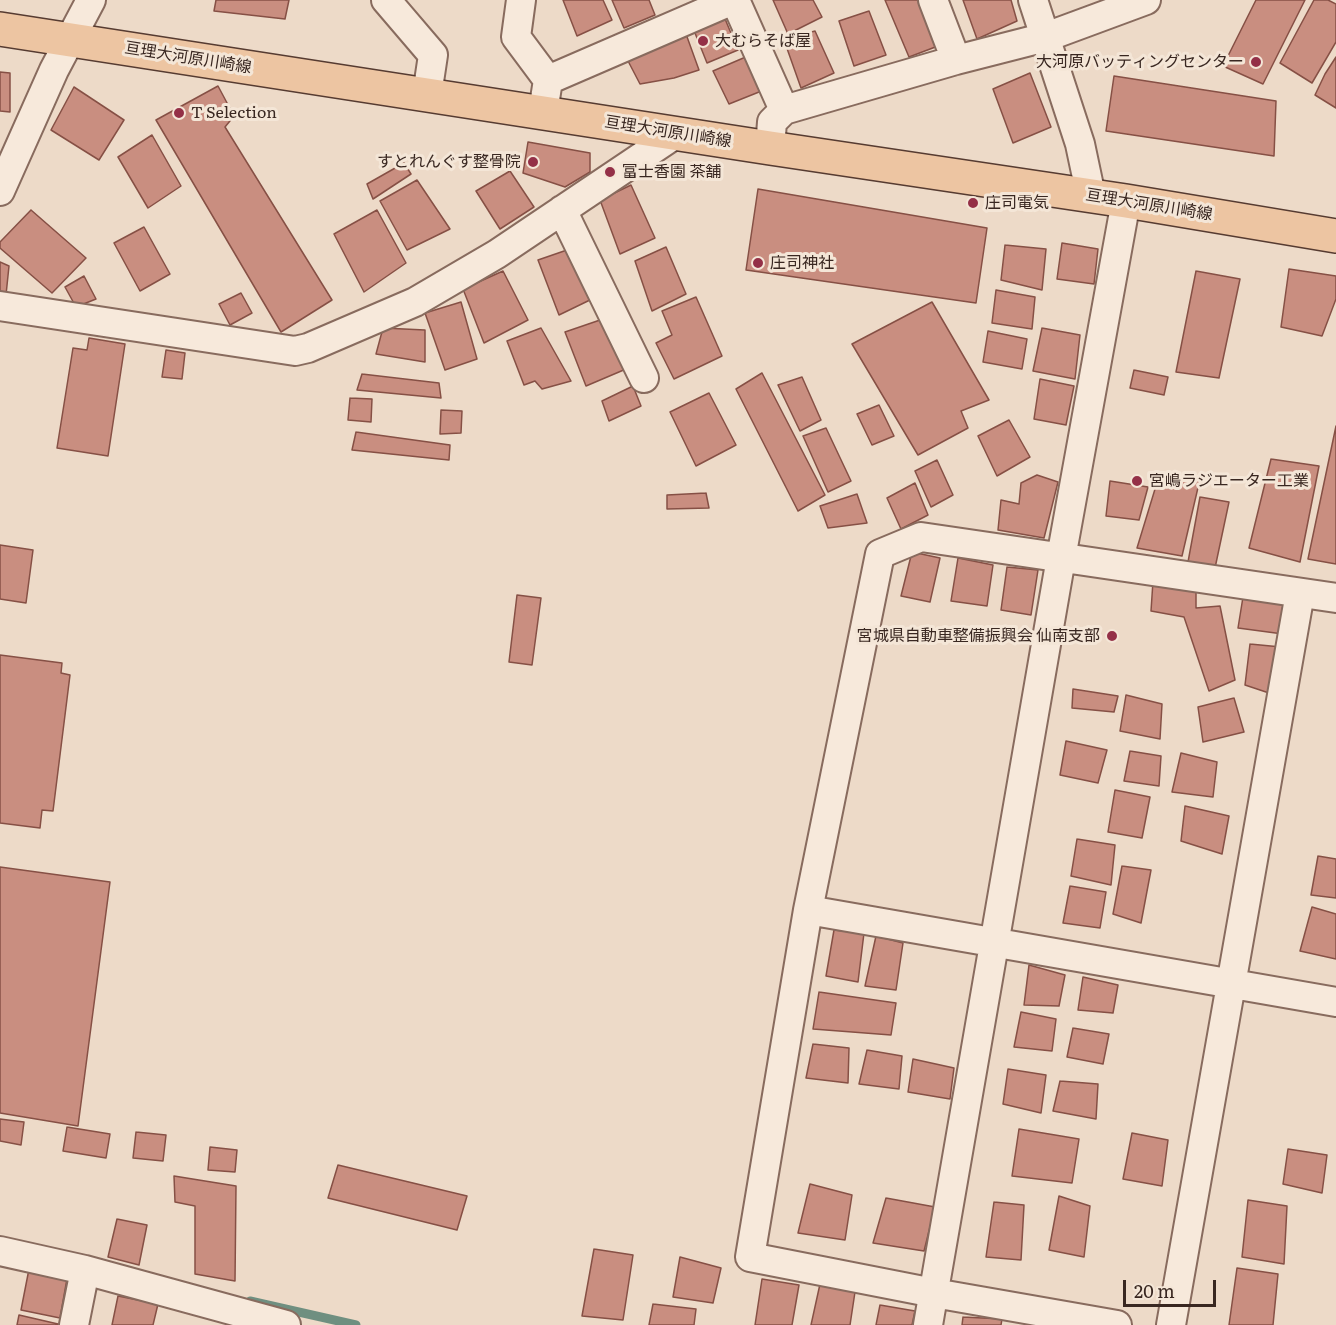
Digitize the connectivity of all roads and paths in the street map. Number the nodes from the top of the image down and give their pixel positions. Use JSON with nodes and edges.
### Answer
{"nodes":[{"id":1,"x":91,"y":0,"type":"edge"},
{"id":2,"x":386,"y":0,"type":"edge"},
{"id":3,"x":521,"y":0,"type":"edge"},
{"id":4,"x":734,"y":0,"type":"edge"},
{"id":5,"x":933,"y":0,"type":"edge"},
{"id":6,"x":1033,"y":0,"type":"edge"},
{"id":7,"x":1146,"y":0,"type":"edge"},
{"id":8,"x":0,"y":29,"type":"edge"},
{"id":9,"x":1046,"y":37,"type":"junction"},
{"id":10,"x":70,"y":40,"type":"junction"},
{"id":11,"x":956,"y":60,"type":"junction"},
{"id":12,"x":548,"y":80,"type":"junction"},
{"id":13,"x":427,"y":95,"type":"junction"},
{"id":14,"x":784,"y":110,"type":"junction"},
{"id":15,"x":543,"y":112,"type":"junction"},
{"id":16,"x":677,"y":133,"type":"junction"},
{"id":17,"x":770,"y":148,"type":"junction"},
{"id":18,"x":0,"y":191,"type":"edge"},
{"id":19,"x":1091,"y":196,"type":"junction"},
{"id":20,"x":1126,"y":201,"type":"junction"},
{"id":21,"x":562,"y":210,"type":"junction"},
{"id":22,"x":1336,"y":236,"type":"edge"},
{"id":23,"x":0,"y":306,"type":"edge"},
{"id":24,"x":645,"y":378,"type":"dead end"},
{"id":25,"x":1061,"y":558,"type":"junction"},
{"id":26,"x":1300,"y":593,"type":"junction"},
{"id":27,"x":1336,"y":598,"type":"edge"},
{"id":28,"x":808,"y":910,"type":"junction"},
{"id":29,"x":994,"y":943,"type":"junction"},
{"id":30,"x":1232,"y":984,"type":"junction"},
{"id":31,"x":1336,"y":1002,"type":"edge"},
{"id":32,"x":0,"y":1251,"type":"edge"},
{"id":33,"x":85,"y":1270,"type":"junction"},
{"id":34,"x":934,"y":1293,"type":"junction"},
{"id":35,"x":74,"y":1325,"type":"edge"},
{"id":36,"x":286,"y":1325,"type":"edge"},
{"id":37,"x":928,"y":1325,"type":"edge"},
{"id":38,"x":1117,"y":1325,"type":"edge"},
{"id":39,"x":1171,"y":1325,"type":"edge"}],
"edges":[{"from":1,"to":10,"type":"street"},
{"from":2,"to":13,"type":"street"},
{"from":3,"to":12,"type":"street"},
{"from":4,"to":12,"type":"street"},
{"from":4,"to":14,"type":"street"},
{"from":5,"to":11,"type":"street"},
{"from":6,"to":9,"type":"street"},
{"from":7,"to":9,"type":"street"},
{"from":8,"to":10,"type":"main road","name":"亘理大河原川崎線"},
{"from":9,"to":11,"type":"street"},
{"from":9,"to":19,"type":"street"},
{"from":10,"to":13,"type":"main road","name":"亘理大河原川崎線"},
{"from":10,"to":18,"type":"street"},
{"from":11,"to":14,"type":"street"},
{"from":12,"to":15,"type":"street"},
{"from":13,"to":15,"type":"main road","name":"亘理大河原川崎線"},
{"from":14,"to":17,"type":"street"},
{"from":15,"to":16,"type":"main road","name":"亘理大河原川崎線"},
{"from":16,"to":17,"type":"main road","name":"亘理大河原川崎線"},
{"from":16,"to":21,"type":"street"},
{"from":17,"to":19,"type":"main road","name":"亘理大河原川崎線"},
{"from":19,"to":20,"type":"main road","name":"亘理大河原川崎線"},
{"from":20,"to":22,"type":"main road","name":"亘理大河原川崎線"},
{"from":20,"to":25,"type":"street"},
{"from":21,"to":23,"type":"street"},
{"from":21,"to":24,"type":"street"},
{"from":25,"to":26,"type":"street"},
{"from":25,"to":28,"type":"street"},
{"from":25,"to":29,"type":"street"},
{"from":26,"to":27,"type":"street"},
{"from":26,"to":30,"type":"street"},
{"from":28,"to":29,"type":"street"},
{"from":28,"to":34,"type":"street"},
{"from":29,"to":30,"type":"street"},
{"from":29,"to":34,"type":"street"},
{"from":30,"to":31,"type":"street"},
{"from":30,"to":39,"type":"street"},
{"from":32,"to":33,"type":"street"},
{"from":33,"to":35,"type":"street"},
{"from":33,"to":36,"type":"street"},
{"from":34,"to":37,"type":"street"},
{"from":34,"to":38,"type":"street"}]}
